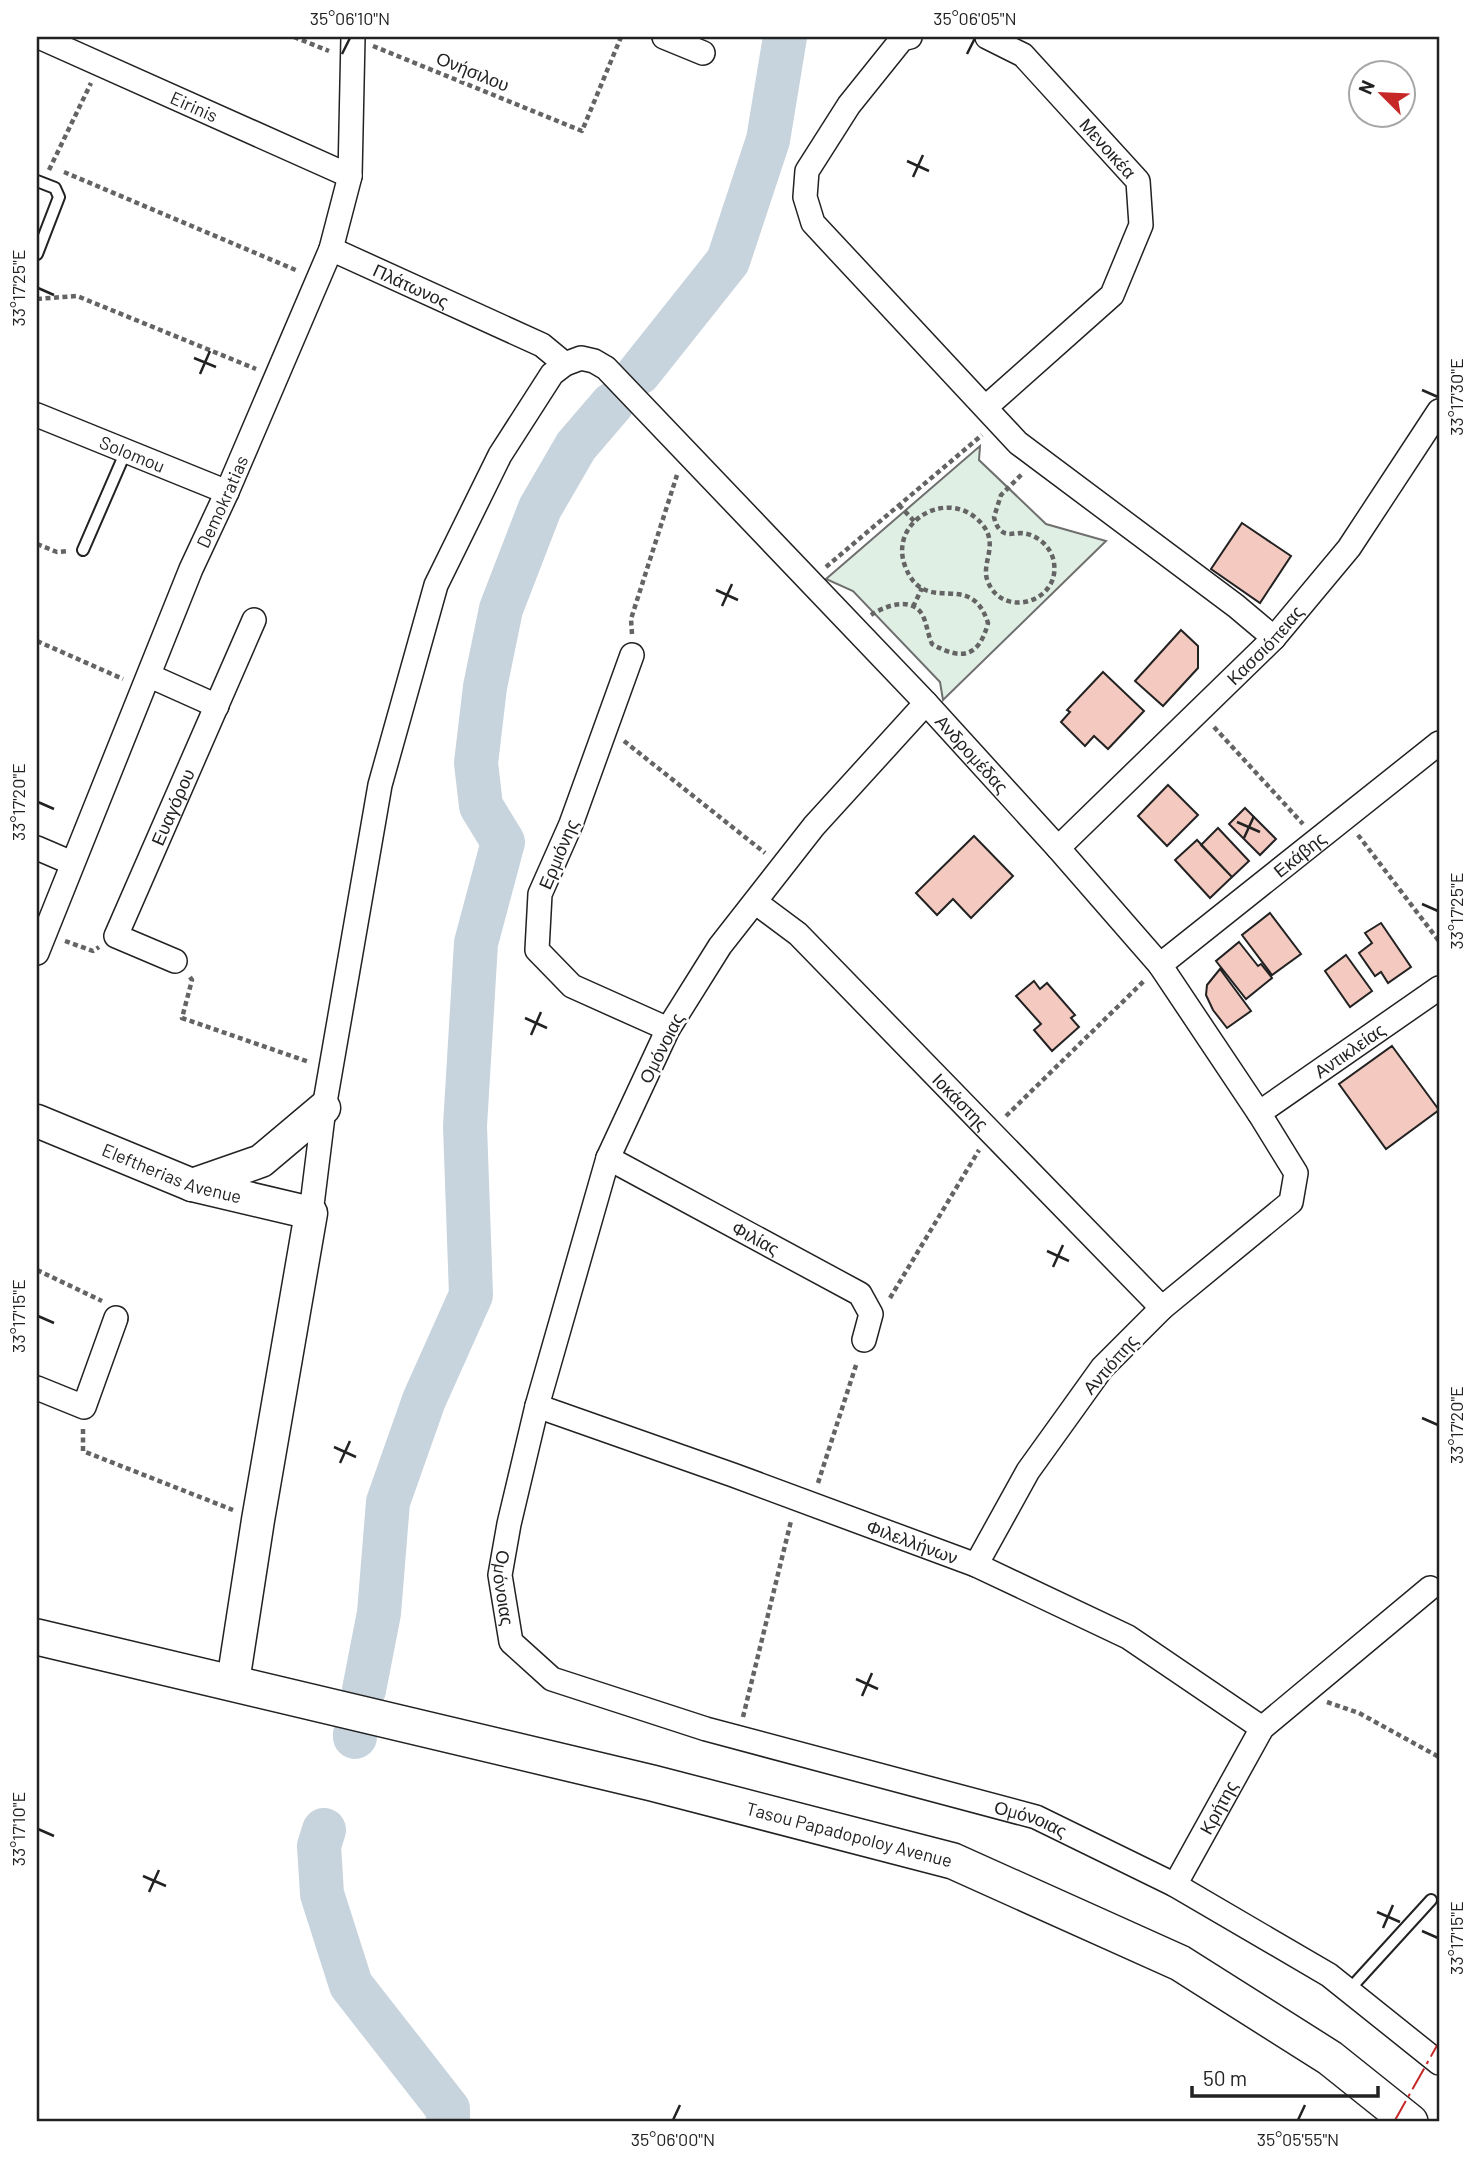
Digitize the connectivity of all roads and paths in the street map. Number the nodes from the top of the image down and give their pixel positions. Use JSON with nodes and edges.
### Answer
{"nodes":[{"id":1,"x":294,"y":37,"type":"edge"},
{"id":2,"x":353,"y":37,"type":"edge"},
{"id":3,"x":621,"y":37,"type":"edge"},
{"id":4,"x":664,"y":37,"type":"edge"},
{"id":5,"x":910,"y":37,"type":"edge"},
{"id":6,"x":987,"y":37,"type":"edge"},
{"id":7,"x":49,"y":39,"type":"edge"},
{"id":8,"x":703,"y":53,"type":"dead end"},
{"id":9,"x":353,"y":60,"type":"junction"},
{"id":10,"x":100,"y":64,"type":"junction"},
{"id":11,"x":50,"y":166,"type":"junction"},
{"id":12,"x":350,"y":176,"type":"junction"},
{"id":13,"x":39,"y":182,"type":"edge"},
{"id":14,"x":331,"y":249,"type":"junction"},
{"id":15,"x":37,"y":254,"type":"edge"},
{"id":16,"x":318,"y":279,"type":"junction"},
{"id":17,"x":37,"y":299,"type":"edge"},
{"id":18,"x":573,"y":361,"type":"junction"},
{"id":19,"x":276,"y":377,"type":"junction"},
{"id":20,"x":1439,"y":411,"type":"edge"},
{"id":21,"x":992,"y":414,"type":"junction"},
{"id":22,"x":37,"y":415,"type":"edge"},
{"id":23,"x":684,"y":450,"type":"junction"},
{"id":24,"x":126,"y":451,"type":"junction"},
{"id":25,"x":1039,"y":459,"type":"junction"},
{"id":26,"x":227,"y":492,"type":"junction"},
{"id":27,"x":899,"y":505,"type":"junction"},
{"id":28,"x":914,"y":521,"type":"junction"},
{"id":29,"x":996,"y":524,"type":"junction"},
{"id":30,"x":985,"y":529,"type":"junction"},
{"id":31,"x":37,"y":544,"type":"edge"},
{"id":32,"x":83,"y":550,"type":"joint"},
{"id":33,"x":809,"y":581,"type":"junction"},
{"id":34,"x":922,"y":588,"type":"junction"},
{"id":35,"x":913,"y":607,"type":"junction"},
{"id":36,"x":254,"y":620,"type":"dead end"},
{"id":37,"x":855,"y":629,"type":"junction"},
{"id":38,"x":1274,"y":638,"type":"junction"},
{"id":39,"x":37,"y":642,"type":"edge"},
{"id":40,"x":632,"y":655,"type":"joint"},
{"id":41,"x":147,"y":682,"type":"junction"},
{"id":42,"x":926,"y":703,"type":"junction"},
{"id":43,"x":217,"y":706,"type":"junction"},
{"id":44,"x":1199,"y":711,"type":"junction"},
{"id":45,"x":606,"y":727,"type":"junction"},
{"id":46,"x":1439,"y":743,"type":"edge"},
{"id":47,"x":1345,"y":817,"type":"junction"},
{"id":48,"x":1317,"y":840,"type":"junction"},
{"id":49,"x":37,"y":848,"type":"edge"},
{"id":50,"x":1058,"y":848,"type":"junction"},
{"id":51,"x":72,"y":863,"type":"junction"},
{"id":52,"x":782,"y":866,"type":"junction"},
{"id":53,"x":755,"y":902,"type":"junction"},
{"id":54,"x":116,"y":936,"type":"junction"},
{"id":55,"x":1439,"y":941,"type":"edge"},
{"id":56,"x":40,"y":943,"type":"edge"},
{"id":57,"x":175,"y":961,"type":"joint"},
{"id":58,"x":1160,"y":965,"type":"junction"},
{"id":59,"x":1439,"y":988,"type":"edge"},
{"id":60,"x":668,"y":1029,"type":"junction"},
{"id":61,"x":330,"y":1069,"type":"junction"},
{"id":62,"x":324,"y":1108,"type":"junction"},
{"id":63,"x":1259,"y":1113,"type":"junction"},
{"id":64,"x":37,"y":1121,"type":"edge"},
{"id":65,"x":990,"y":1131,"type":"junction"},
{"id":66,"x":607,"y":1158,"type":"junction"},
{"id":67,"x":192,"y":1185,"type":"junction"},
{"id":68,"x":1291,"y":1202,"type":"joint"},
{"id":69,"x":310,"y":1213,"type":"junction"},
{"id":70,"x":37,"y":1270,"type":"edge"},
{"id":71,"x":1162,"y":1308,"type":"junction"},
{"id":72,"x":116,"y":1318,"type":"joint"},
{"id":73,"x":864,"y":1340,"type":"junction"},
{"id":74,"x":37,"y":1388,"type":"edge"},
{"id":75,"x":537,"y":1406,"type":"junction"},
{"id":76,"x":83,"y":1407,"type":"junction"},
{"id":77,"x":804,"y":1501,"type":"junction"},
{"id":78,"x":258,"y":1520,"type":"junction"},
{"id":79,"x":976,"y":1566,"type":"junction"},
{"id":80,"x":1430,"y":1588,"type":"dead end"},
{"id":81,"x":37,"y":1637,"type":"edge"},
{"id":82,"x":233,"y":1682,"type":"junction"},
{"id":83,"x":1302,"y":1694,"type":"junction"},
{"id":84,"x":1262,"y":1728,"type":"junction"},
{"id":85,"x":738,"y":1738,"type":"junction"},
{"id":86,"x":1439,"y":1757,"type":"edge"},
{"id":87,"x":1175,"y":1885,"type":"junction"},
{"id":88,"x":1431,"y":1900,"type":"dead end"},
{"id":89,"x":1348,"y":1990,"type":"junction"},
{"id":90,"x":1439,"y":2063,"type":"edge"},
{"id":91,"x":1410,"y":2122,"type":"edge"}],
"edges":[{"from":1,"to":9,"type":"path"},
{"from":2,"to":3,"type":"path","name":"Ονήσιλου"},
{"from":2,"to":9,"type":"street","name":"Demokratias"},
{"from":4,"to":8,"type":"street"},
{"from":5,"to":21,"type":"street"},
{"from":6,"to":21,"type":"street","name":"Μενοικέα"},
{"from":7,"to":10,"type":"street","name":"Eirinis"},
{"from":9,"to":12,"type":"street","name":"Demokratias"},
{"from":10,"to":11,"type":"path"},
{"from":10,"to":12,"type":"street","name":"Eirinis"},
{"from":11,"to":13,"type":"path"},
{"from":11,"to":16,"type":"path"},
{"from":12,"to":14,"type":"street","name":"Demokratias"},
{"from":13,"to":15,"type":"lane"},
{"from":14,"to":16,"type":"street","name":"Demokratias"},
{"from":14,"to":18,"type":"street","name":"Πλάτωνος"},
{"from":16,"to":19,"type":"street","name":"Demokratias"},
{"from":17,"to":19,"type":"path"},
{"from":18,"to":23,"type":"street","name":"Ανδρομέδας"},
{"from":18,"to":61,"type":"street"},
{"from":19,"to":26,"type":"street","name":"Demokratias"},
{"from":20,"to":38,"type":"street","name":"Κασσιόπειας"},
{"from":21,"to":25,"type":"street"},
{"from":21,"to":27,"type":"path"},
{"from":22,"to":24,"type":"street","name":"Solomou"},
{"from":23,"to":33,"type":"street","name":"Ανδρομέδας"},
{"from":23,"to":40,"type":"path"},
{"from":24,"to":26,"type":"street","name":"Solomou"},
{"from":24,"to":32,"type":"lane"},
{"from":25,"to":29,"type":"path"},
{"from":25,"to":38,"type":"street"},
{"from":26,"to":41,"type":"street","name":"Demokratias"},
{"from":27,"to":28,"type":"path"},
{"from":27,"to":33,"type":"path"},
{"from":28,"to":30,"type":"path"},
{"from":28,"to":34,"type":"path"},
{"from":29,"to":30,"type":"path"},
{"from":29,"to":30,"type":"path"},
{"from":31,"to":32,"type":"path"},
{"from":33,"to":37,"type":"street","name":"Ανδρομέδας"},
{"from":34,"to":35,"type":"path"},
{"from":34,"to":35,"type":"path"},
{"from":35,"to":37,"type":"path"},
{"from":36,"to":43,"type":"street","name":"Ευαγόρου"},
{"from":37,"to":42,"type":"street","name":"Ανδρομέδας"},
{"from":38,"to":44,"type":"street","name":"Κασσιόπειας"},
{"from":39,"to":41,"type":"path"},
{"from":40,"to":45,"type":"street","name":"Ερμιόνης"},
{"from":41,"to":43,"type":"street"},
{"from":41,"to":51,"type":"street","name":"Demokratias"},
{"from":42,"to":50,"type":"street","name":"Ανδρομέδας"},
{"from":42,"to":52,"type":"street","name":"Ομόνοιας"},
{"from":43,"to":54,"type":"street","name":"Ευαγόρου"},
{"from":44,"to":48,"type":"path"},
{"from":44,"to":50,"type":"street","name":"Κασσιόπειας"},
{"from":45,"to":52,"type":"path"},
{"from":45,"to":60,"type":"street","name":"Ερμιόνης"},
{"from":46,"to":47,"type":"street","name":"Εκάβης"},
{"from":47,"to":48,"type":"street","name":"Εκάβης"},
{"from":47,"to":55,"type":"path"},
{"from":48,"to":58,"type":"street","name":"Εκάβης"},
{"from":49,"to":51,"type":"street"},
{"from":50,"to":58,"type":"street","name":"Ανδρομέδας"},
{"from":51,"to":56,"type":"street","name":"Demokratias"},
{"from":52,"to":53,"type":"street","name":"Ομόνοιας"},
{"from":53,"to":60,"type":"street","name":"Ομόνοιας"},
{"from":53,"to":65,"type":"street","name":"Ιοκάστης"},
{"from":54,"to":56,"type":"path"},
{"from":54,"to":57,"type":"street"},
{"from":57,"to":61,"type":"path"},
{"from":58,"to":63,"type":"street","name":"Ανδρομέδας"},
{"from":58,"to":65,"type":"path"},
{"from":59,"to":63,"type":"street","name":"Αντικλείας"},
{"from":60,"to":66,"type":"street","name":"Ομόνοιας"},
{"from":61,"to":62,"type":"street"},
{"from":62,"to":67,"type":"main road"},
{"from":62,"to":69,"type":"street"},
{"from":63,"to":68,"type":"street","name":"Ανδρομέδας"},
{"from":64,"to":67,"type":"main road","name":"Eleftherias Avenue"},
{"from":65,"to":71,"type":"street","name":"Ιοκάστης"},
{"from":65,"to":73,"type":"path"},
{"from":66,"to":73,"type":"street","name":"Φιλίας"},
{"from":66,"to":75,"type":"street","name":"Ομόνοιας"},
{"from":67,"to":69,"type":"main road","name":"Eleftherias Avenue"},
{"from":68,"to":71,"type":"street","name":"Αντιόπης"},
{"from":69,"to":78,"type":"main road"},
{"from":70,"to":72,"type":"path"},
{"from":71,"to":79,"type":"street","name":"Αντιόπης"},
{"from":72,"to":76,"type":"street"},
{"from":73,"to":77,"type":"path"},
{"from":74,"to":76,"type":"street"},
{"from":75,"to":77,"type":"street","name":"Φιλελλήνων"},
{"from":75,"to":85,"type":"street","name":"Ομόνοιας"},
{"from":76,"to":78,"type":"path"},
{"from":77,"to":79,"type":"street","name":"Φιλελλήνων"},
{"from":77,"to":85,"type":"path"},
{"from":78,"to":82,"type":"main road"},
{"from":79,"to":84,"type":"street","name":"Φιλελλήνων"},
{"from":80,"to":83,"type":"street"},
{"from":81,"to":82,"type":"main road","name":"Tasou Papadopoloy Avenue"},
{"from":82,"to":91,"type":"main road","name":"Tasou Papadopoloy Avenue"},
{"from":83,"to":84,"type":"street"},
{"from":83,"to":86,"type":"path"},
{"from":84,"to":87,"type":"street","name":"Κρήτης"},
{"from":85,"to":87,"type":"street","name":"Ομόνοιας"},
{"from":87,"to":89,"type":"street","name":"Ομόνοιας"},
{"from":88,"to":89,"type":"lane"},
{"from":89,"to":90,"type":"street","name":"Ομόνοιας"}]}
